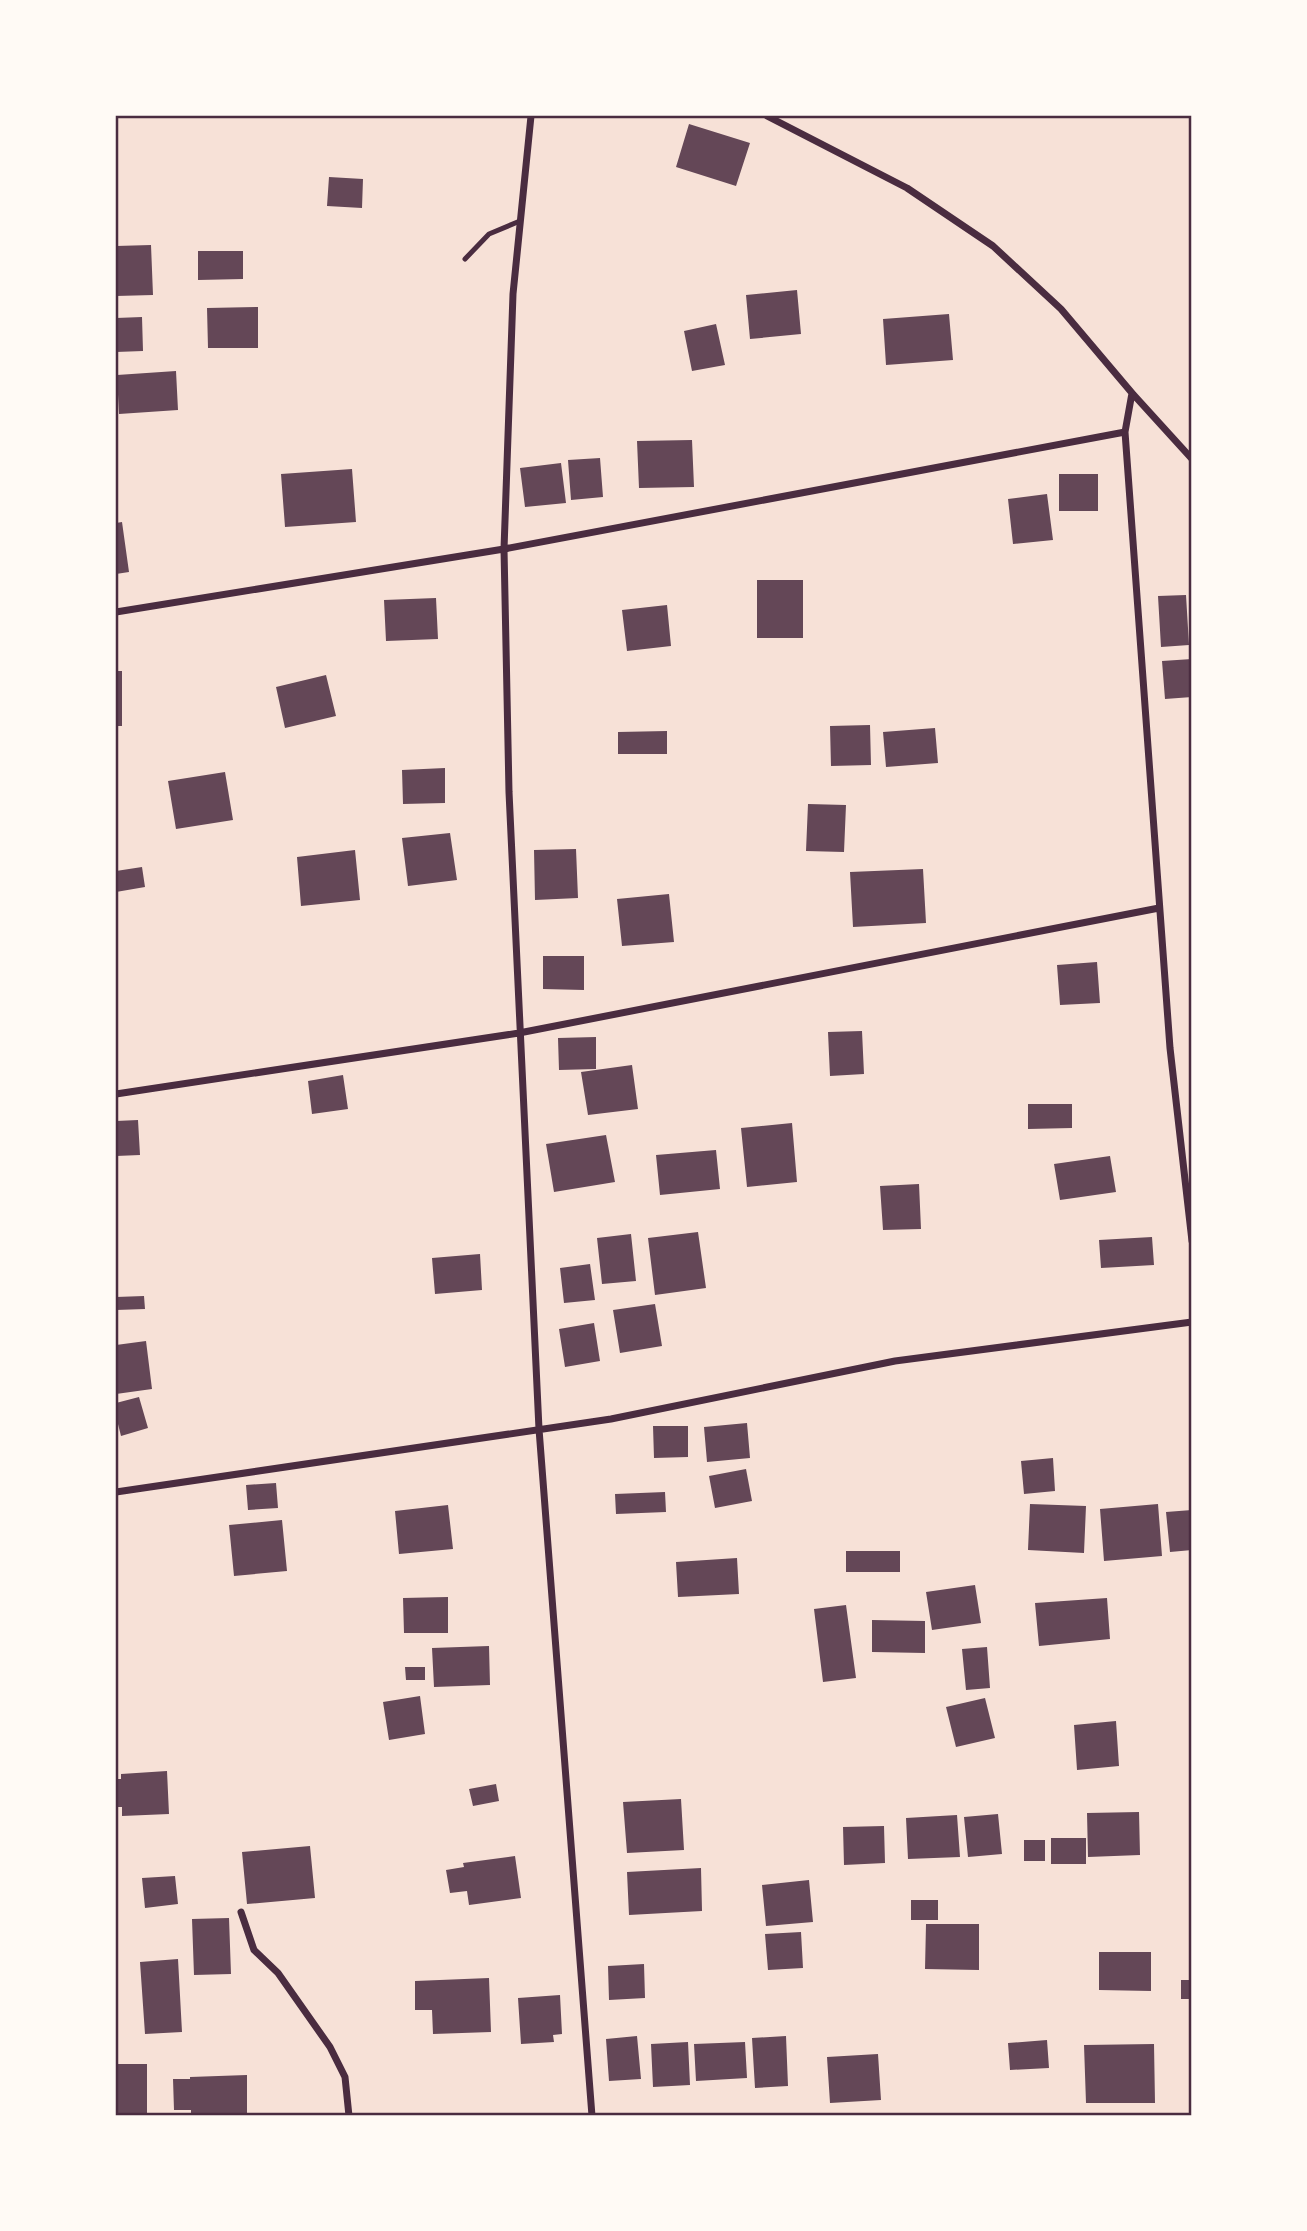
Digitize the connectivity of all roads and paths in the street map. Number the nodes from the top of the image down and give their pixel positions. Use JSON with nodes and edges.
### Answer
{"nodes":[{"id":1,"x":531,"y":116,"type":"edge"},
{"id":2,"x":767,"y":116,"type":"edge"},
{"id":3,"x":520,"y":220,"type":"junction"},
{"id":4,"x":465,"y":260,"type":"dead end"},
{"id":5,"x":1132,"y":393,"type":"junction"},
{"id":6,"x":1125,"y":432,"type":"junction"},
{"id":7,"x":1192,"y":459,"type":"edge"},
{"id":8,"x":504,"y":549,"type":"junction"},
{"id":9,"x":116,"y":612,"type":"edge"},
{"id":10,"x":1159,"y":908,"type":"junction"},
{"id":11,"x":519,"y":1033,"type":"junction"},
{"id":12,"x":116,"y":1094,"type":"edge"},
{"id":13,"x":1192,"y":1241,"type":"edge"},
{"id":14,"x":1192,"y":1322,"type":"edge"},
{"id":15,"x":539,"y":1429,"type":"junction"},
{"id":16,"x":116,"y":1492,"type":"edge"},
{"id":17,"x":242,"y":1912,"type":"dead end"},
{"id":18,"x":349,"y":2116,"type":"edge"},
{"id":19,"x":592,"y":2116,"type":"edge"}],
"edges":[{"from":1,"to":3,"type":"street"},
{"from":2,"to":5,"type":"street"},
{"from":3,"to":4,"type":"lane"},
{"from":3,"to":8,"type":"street"},
{"from":5,"to":6,"type":"street"},
{"from":5,"to":7,"type":"street"},
{"from":6,"to":8,"type":"street"},
{"from":6,"to":10,"type":"street"},
{"from":8,"to":9,"type":"street"},
{"from":8,"to":11,"type":"street"},
{"from":10,"to":11,"type":"street"},
{"from":10,"to":13,"type":"street"},
{"from":11,"to":12,"type":"street"},
{"from":11,"to":15,"type":"street"},
{"from":14,"to":15,"type":"street"},
{"from":15,"to":16,"type":"street"},
{"from":15,"to":19,"type":"street"},
{"from":17,"to":18,"type":"street"}]}
